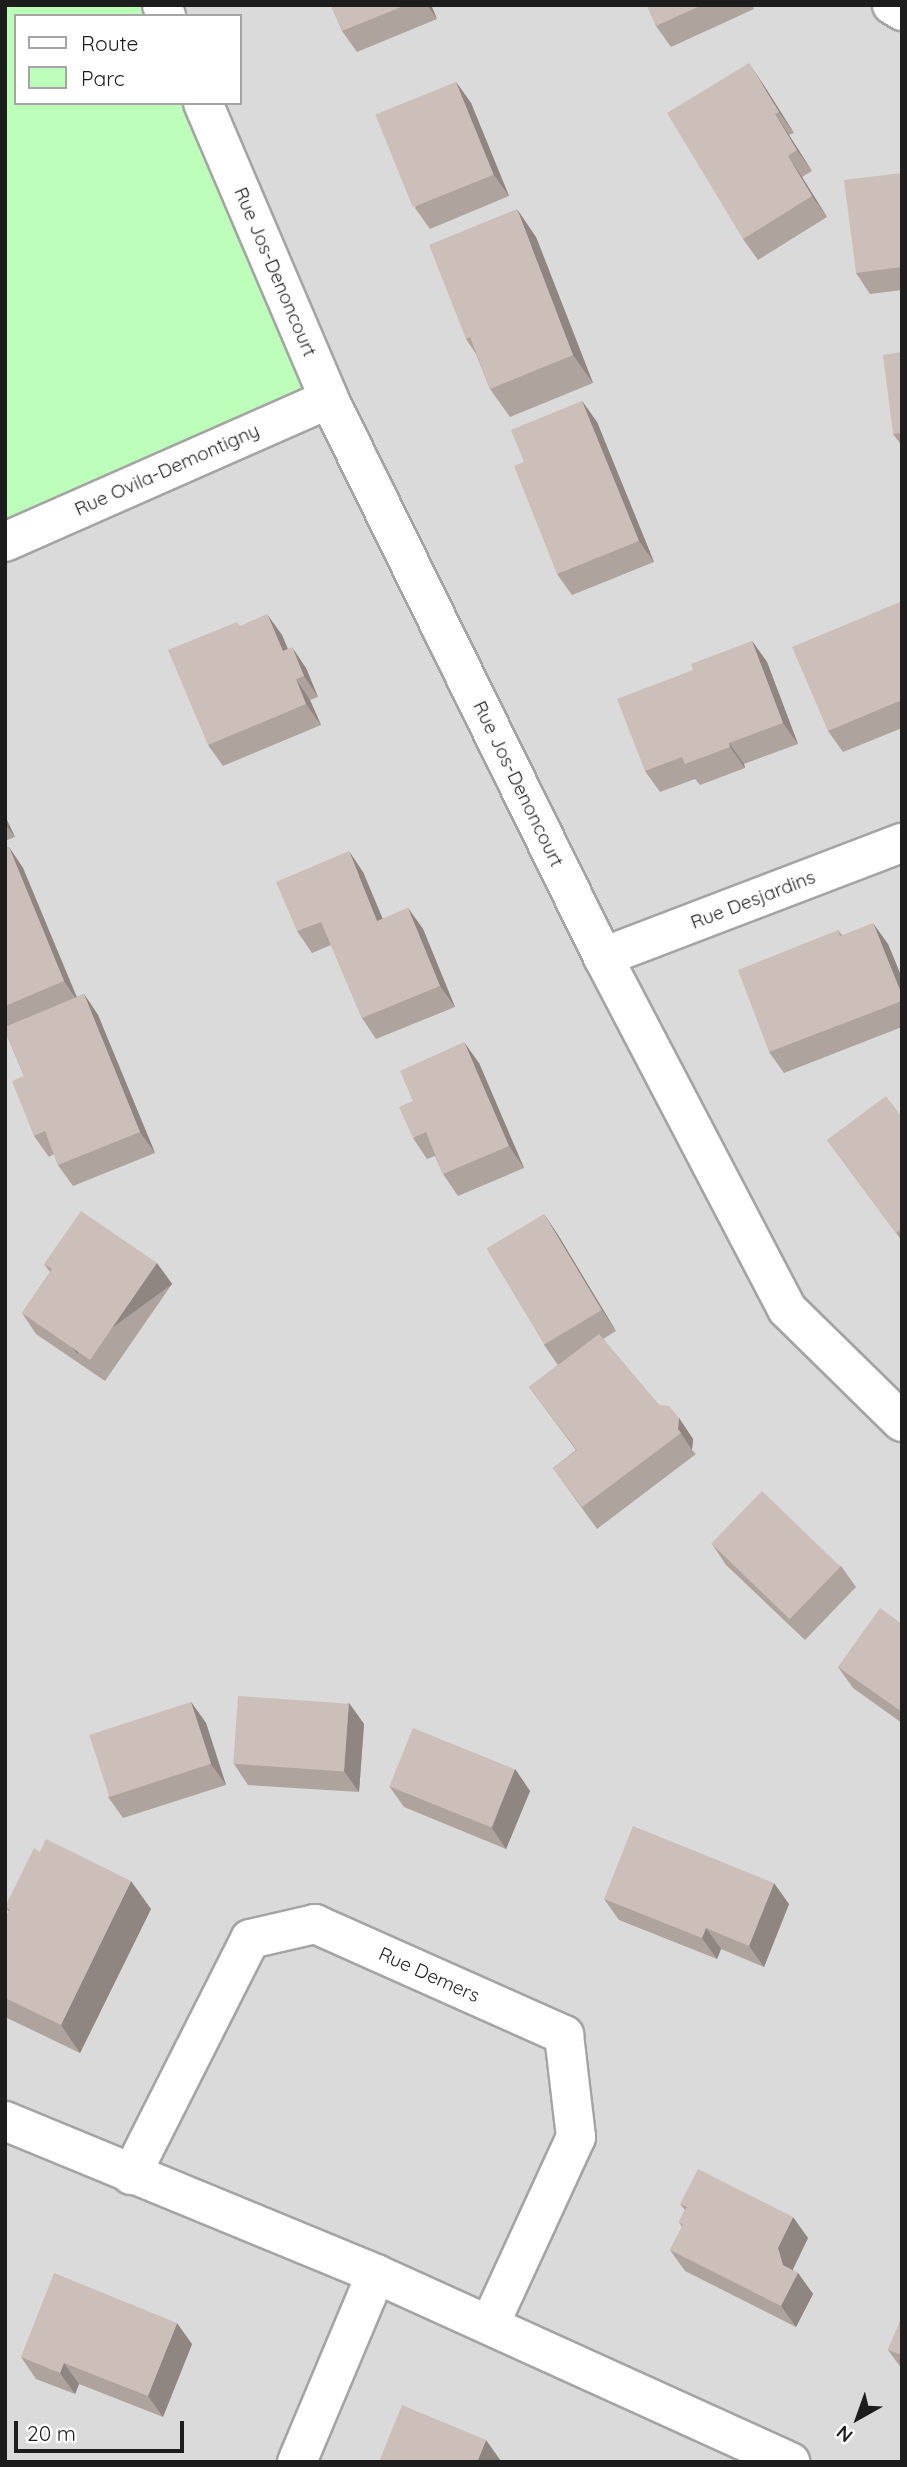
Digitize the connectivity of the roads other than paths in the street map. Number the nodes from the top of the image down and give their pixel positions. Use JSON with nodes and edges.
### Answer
{"nodes":[{"id":1,"x":892,"y":5,"type":"edge"},
{"id":2,"x":902,"y":11,"type":"edge"},
{"id":3,"x":204,"y":105,"type":"edge"},
{"id":4,"x":329,"y":399,"type":"junction"},
{"id":5,"x":5,"y":542,"type":"edge"},
{"id":6,"x":902,"y":843,"type":"edge"},
{"id":7,"x":603,"y":957,"type":"junction"},
{"id":8,"x":902,"y":1422,"type":"edge"},
{"id":9,"x":5,"y":2121,"type":"edge"},
{"id":10,"x":131,"y":2175,"type":"junction"},
{"id":11,"x":376,"y":2274,"type":"junction"},
{"id":12,"x":490,"y":2324,"type":"junction"},
{"id":13,"x":297,"y":2462,"type":"edge"},
{"id":14,"x":790,"y":2462,"type":"edge"}],
"edges":[{"from":1,"to":2,"type":"street"},
{"from":3,"to":4,"type":"street","name":"Rue Jos-Denoncourt"},
{"from":4,"to":5,"type":"street","name":"Rue Ovila-Demontigny"},
{"from":4,"to":7,"type":"street","name":"Rue Jos-Denoncourt"},
{"from":6,"to":7,"type":"street","name":"Rue Desjardins"},
{"from":7,"to":8,"type":"street","name":"Rue Jos-Denoncourt"},
{"from":9,"to":10,"type":"street"},
{"from":10,"to":11,"type":"street"},
{"from":10,"to":12,"type":"street","name":"Rue Demers"},
{"from":11,"to":12,"type":"street"},
{"from":11,"to":13,"type":"street"},
{"from":12,"to":14,"type":"street"}]}
